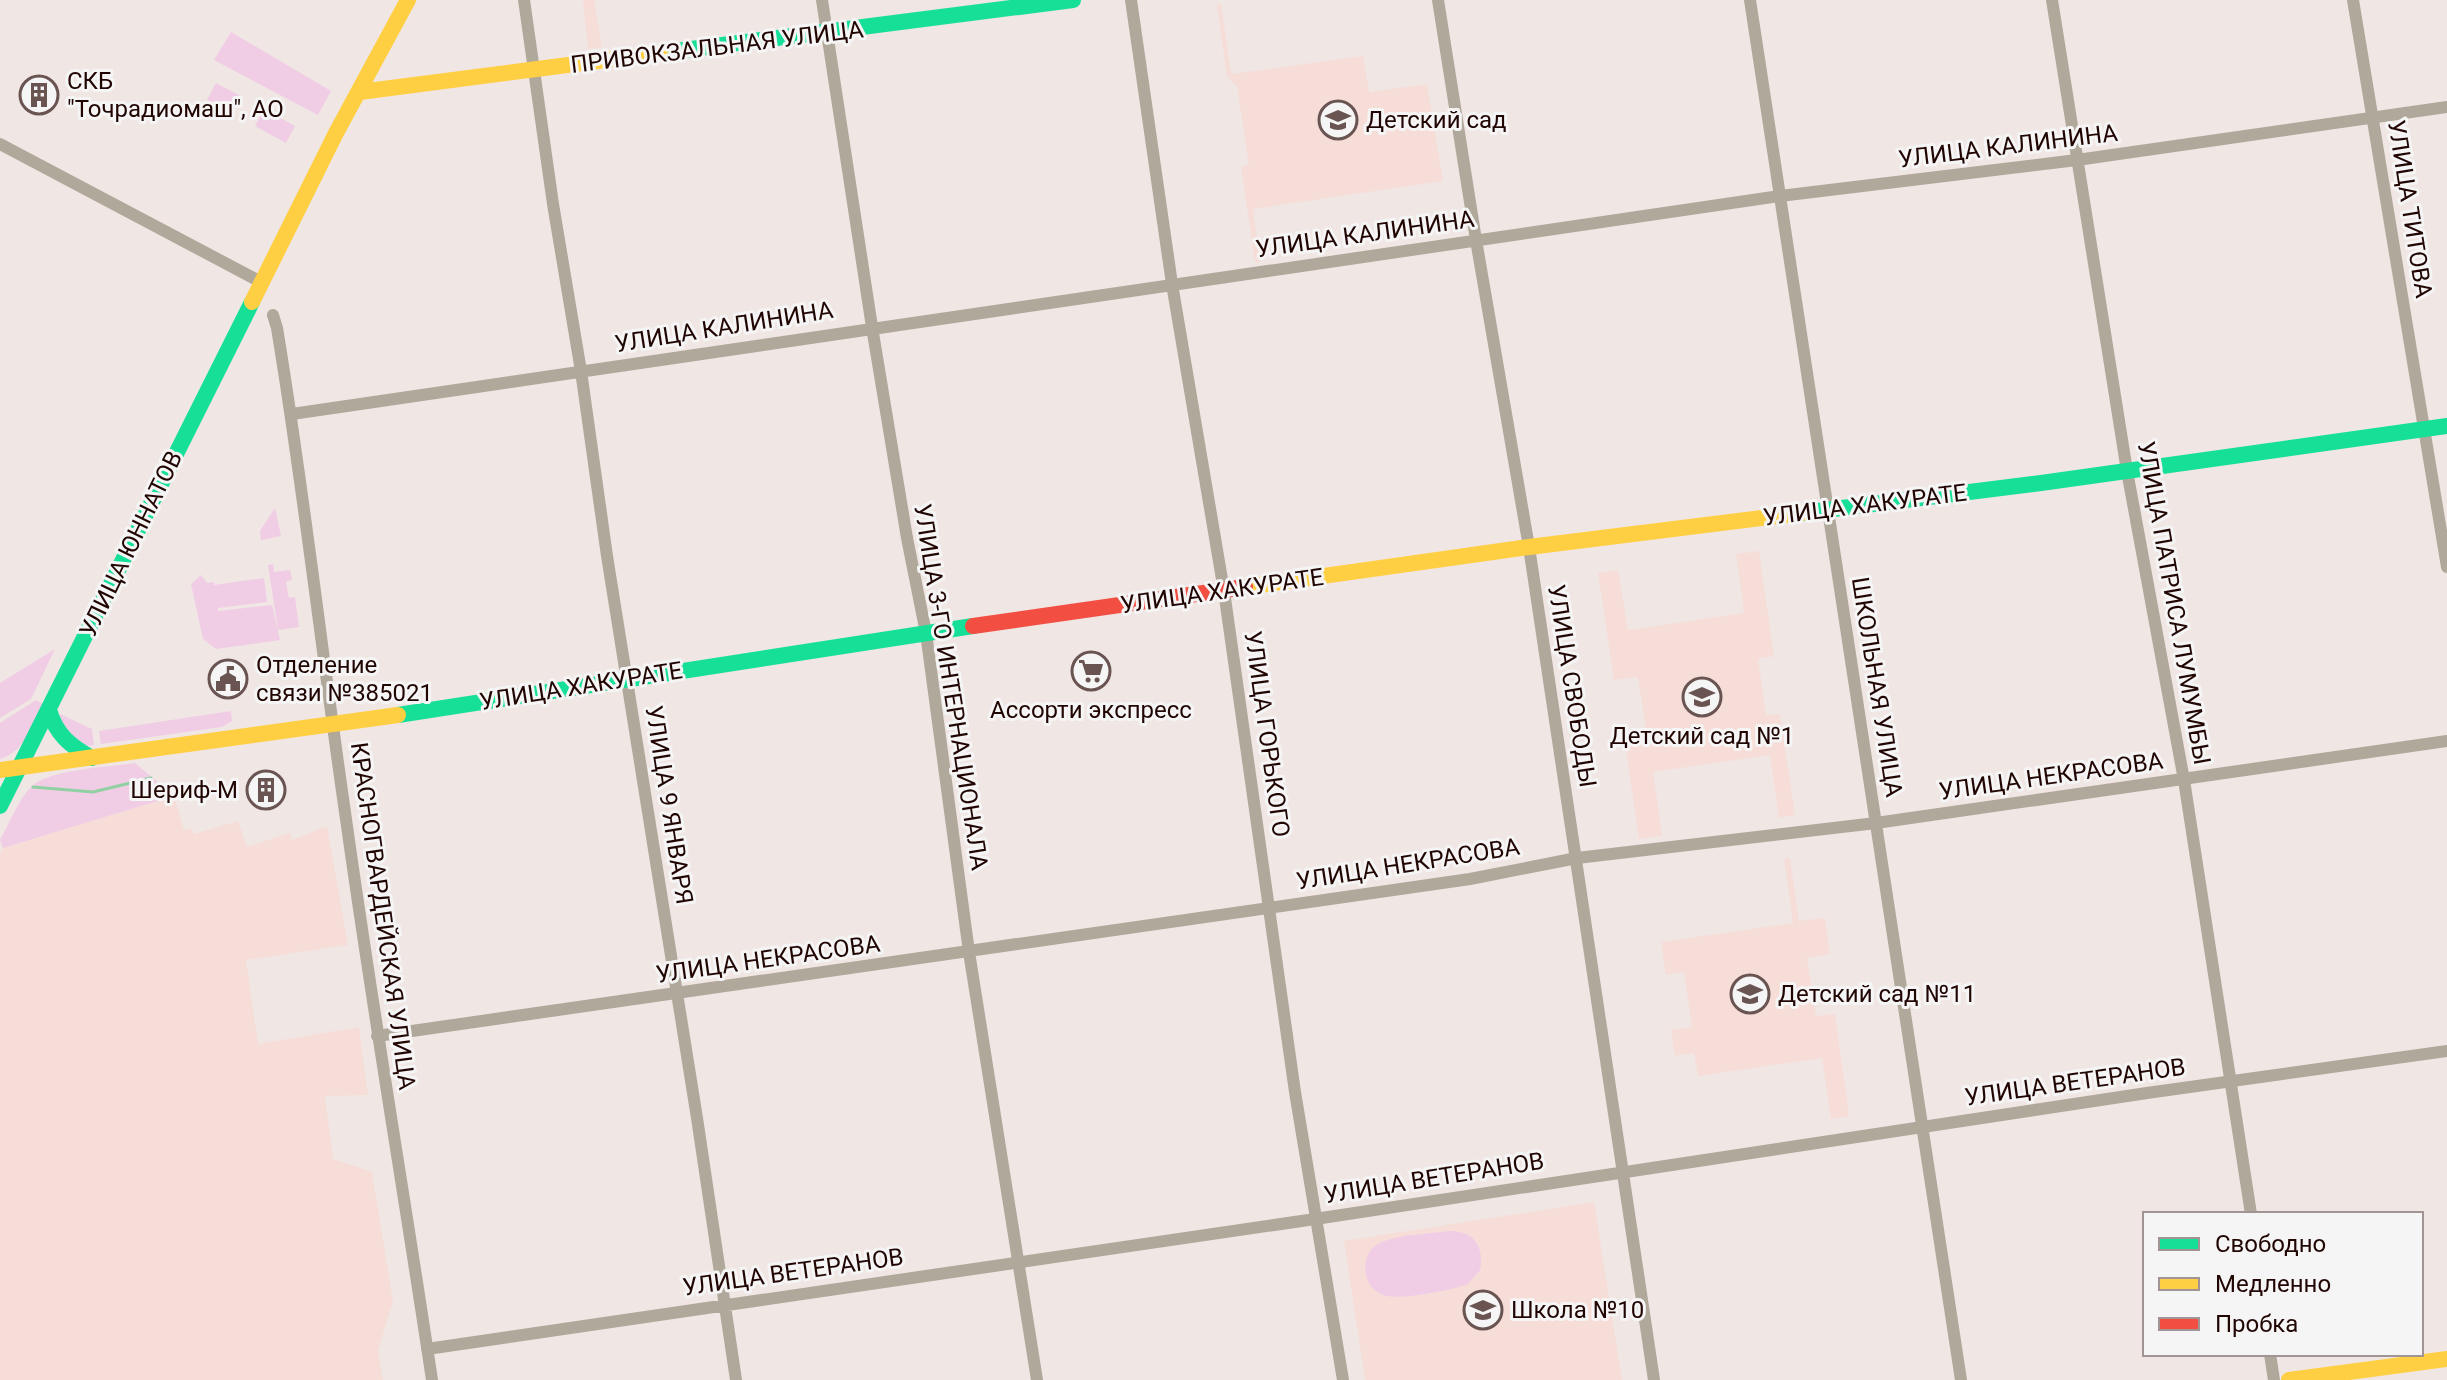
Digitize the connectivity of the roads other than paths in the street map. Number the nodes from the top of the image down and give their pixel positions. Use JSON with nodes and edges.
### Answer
{"nodes":[{"id":1,"x":408,"y":0,"type":"edge"},
{"id":2,"x":524,"y":0,"type":"edge"},
{"id":3,"x":822,"y":0,"type":"edge"},
{"id":4,"x":1073,"y":0,"type":"edge"},
{"id":5,"x":1131,"y":0,"type":"edge"},
{"id":6,"x":1438,"y":0,"type":"edge"},
{"id":7,"x":1750,"y":0,"type":"edge"},
{"id":8,"x":2052,"y":0,"type":"edge"},
{"id":9,"x":2353,"y":0,"type":"edge"},
{"id":10,"x":828,"y":32,"type":"junction"},
{"id":11,"x":534,"y":71,"type":"junction"},
{"id":12,"x":360,"y":92,"type":"junction"},
{"id":13,"x":2447,"y":107,"type":"edge"},
{"id":14,"x":2373,"y":117,"type":"junction"},
{"id":15,"x":0,"y":144,"type":"edge"},
{"id":16,"x":2077,"y":160,"type":"junction"},
{"id":17,"x":1780,"y":196,"type":"junction"},
{"id":18,"x":1476,"y":240,"type":"junction"},
{"id":19,"x":261,"y":282,"type":"junction"},
{"id":20,"x":1172,"y":284,"type":"junction"},
{"id":21,"x":273,"y":315,"type":"dead end"},
{"id":22,"x":872,"y":327,"type":"junction"},
{"id":23,"x":581,"y":371,"type":"junction"},
{"id":24,"x":292,"y":414,"type":"junction"},
{"id":25,"x":2447,"y":426,"type":"edge"},
{"id":26,"x":2423,"y":429,"type":"junction"},
{"id":27,"x":2127,"y":471,"type":"junction"},
{"id":28,"x":1828,"y":510,"type":"junction"},
{"id":29,"x":1529,"y":547,"type":"junction"},
{"id":30,"x":2447,"y":567,"type":"edge"},
{"id":31,"x":1224,"y":591,"type":"junction"},
{"id":32,"x":926,"y":633,"type":"junction"},
{"id":33,"x":627,"y":679,"type":"junction"},
{"id":34,"x":49,"y":710,"type":"junction"},
{"id":35,"x":332,"y":725,"type":"junction"},
{"id":36,"x":2447,"y":741,"type":"edge"},
{"id":37,"x":92,"y":758,"type":"junction"},
{"id":38,"x":20,"y":768,"type":"junction"},
{"id":39,"x":0,"y":770,"type":"edge"},
{"id":40,"x":2184,"y":780,"type":"junction"},
{"id":41,"x":0,"y":806,"type":"edge"},
{"id":42,"x":1876,"y":823,"type":"junction"},
{"id":43,"x":1577,"y":858,"type":"junction"},
{"id":44,"x":1271,"y":907,"type":"junction"},
{"id":45,"x":969,"y":952,"type":"junction"},
{"id":46,"x":677,"y":993,"type":"junction"},
{"id":47,"x":377,"y":1036,"type":"junction"},
{"id":48,"x":2447,"y":1051,"type":"edge"},
{"id":49,"x":2229,"y":1082,"type":"junction"},
{"id":50,"x":1922,"y":1126,"type":"junction"},
{"id":51,"x":1624,"y":1171,"type":"junction"},
{"id":52,"x":2251,"y":1212,"type":"edge"},
{"id":53,"x":1315,"y":1219,"type":"junction"},
{"id":54,"x":1016,"y":1262,"type":"junction"},
{"id":55,"x":725,"y":1303,"type":"junction"},
{"id":56,"x":427,"y":1349,"type":"junction"},
{"id":57,"x":2270,"y":1356,"type":"edge"},
{"id":58,"x":2447,"y":1359,"type":"edge"},
{"id":59,"x":432,"y":1380,"type":"edge"},
{"id":60,"x":736,"y":1380,"type":"edge"},
{"id":61,"x":1037,"y":1380,"type":"edge"},
{"id":62,"x":1343,"y":1380,"type":"edge"},
{"id":63,"x":1654,"y":1380,"type":"edge"},
{"id":64,"x":1961,"y":1380,"type":"edge"},
{"id":65,"x":2274,"y":1380,"type":"edge"},
{"id":66,"x":2289,"y":1380,"type":"edge"}],
"edges":[{"from":1,"to":12,"type":"main road","name":"УЛИЦА ЮННАТОВ"},
{"from":2,"to":11,"type":"street","name":"УЛИЦА 9 ЯНВАРЯ"},
{"from":3,"to":10,"type":"street","name":"УЛИЦА 3-ГО ИНТЕРНАЦИОНАЛА"},
{"from":4,"to":10,"type":"main road","name":"ПРИВОКЗАЛЬНАЯ УЛИЦА"},
{"from":5,"to":20,"type":"street","name":"УЛИЦА ГОРЬКОГО"},
{"from":6,"to":18,"type":"street","name":"УЛИЦА СВОБОДЫ"},
{"from":7,"to":17,"type":"street","name":"ШКОЛЬНАЯ УЛИЦА"},
{"from":8,"to":16,"type":"street","name":"УЛИЦА ПАТРИСА ЛУМУМБЫ"},
{"from":9,"to":14,"type":"street","name":"УЛИЦА ТИТОВА"},
{"from":10,"to":11,"type":"main road","name":"ПРИВОКЗАЛЬНАЯ УЛИЦА"},
{"from":10,"to":22,"type":"street","name":"УЛИЦА 3-ГО ИНТЕРНАЦИОНАЛА"},
{"from":11,"to":12,"type":"main road","name":"ПРИВОКЗАЛЬНАЯ УЛИЦА"},
{"from":11,"to":23,"type":"street","name":"УЛИЦА 9 ЯНВАРЯ"},
{"from":12,"to":19,"type":"main road","name":"УЛИЦА ЮННАТОВ"},
{"from":13,"to":14,"type":"street","name":"УЛИЦА КАЛИНИНА"},
{"from":14,"to":16,"type":"street","name":"УЛИЦА КАЛИНИНА"},
{"from":14,"to":26,"type":"street","name":"УЛИЦА ТИТОВА"},
{"from":15,"to":19,"type":"street"},
{"from":16,"to":17,"type":"street","name":"УЛИЦА КАЛИНИНА"},
{"from":16,"to":27,"type":"street","name":"УЛИЦА ПАТРИСА ЛУМУМБЫ"},
{"from":17,"to":18,"type":"street","name":"УЛИЦА КАЛИНИНА"},
{"from":17,"to":28,"type":"street","name":"ШКОЛЬНАЯ УЛИЦА"},
{"from":18,"to":20,"type":"street","name":"УЛИЦА КАЛИНИНА"},
{"from":18,"to":29,"type":"street","name":"УЛИЦА СВОБОДЫ"},
{"from":19,"to":34,"type":"main road","name":"УЛИЦА ЮННАТОВ"},
{"from":20,"to":22,"type":"street","name":"УЛИЦА КАЛИНИНА"},
{"from":20,"to":31,"type":"street","name":"УЛИЦА ГОРЬКОГО"},
{"from":21,"to":24,"type":"street","name":"КРАСНОГВАРДЕЙСКАЯ УЛИЦА"},
{"from":22,"to":23,"type":"street","name":"УЛИЦА КАЛИНИНА"},
{"from":22,"to":32,"type":"street","name":"УЛИЦА 3-ГО ИНТЕРНАЦИОНАЛА"},
{"from":23,"to":24,"type":"street","name":"УЛИЦА КАЛИНИНА"},
{"from":23,"to":33,"type":"street","name":"УЛИЦА 9 ЯНВАРЯ"},
{"from":24,"to":35,"type":"street","name":"КРАСНОГВАРДЕЙСКАЯ УЛИЦА"},
{"from":25,"to":26,"type":"main road","name":"УЛИЦА ХАКУРАТЕ"},
{"from":26,"to":27,"type":"main road","name":"УЛИЦА ХАКУРАТЕ"},
{"from":26,"to":30,"type":"street","name":"УЛИЦА ТИТОВА"},
{"from":27,"to":28,"type":"main road","name":"УЛИЦА ХАКУРАТЕ"},
{"from":27,"to":40,"type":"street","name":"УЛИЦА ПАТРИСА ЛУМУМБЫ"},
{"from":28,"to":29,"type":"main road","name":"УЛИЦА ХАКУРАТЕ"},
{"from":28,"to":42,"type":"street","name":"ШКОЛЬНАЯ УЛИЦА"},
{"from":29,"to":31,"type":"main road","name":"УЛИЦА ХАКУРАТЕ"},
{"from":29,"to":43,"type":"street","name":"УЛИЦА СВОБОДЫ"},
{"from":31,"to":32,"type":"main road","name":"УЛИЦА ХАКУРАТЕ"},
{"from":31,"to":44,"type":"street","name":"УЛИЦА ГОРЬКОГО"},
{"from":32,"to":33,"type":"main road","name":"УЛИЦА ХАКУРАТЕ"},
{"from":32,"to":45,"type":"street","name":"УЛИЦА 3-ГО ИНТЕРНАЦИОНАЛА"},
{"from":33,"to":35,"type":"main road","name":"УЛИЦА ХАКУРАТЕ"},
{"from":33,"to":46,"type":"street","name":"УЛИЦА 9 ЯНВАРЯ"},
{"from":34,"to":37,"type":"main road"},
{"from":34,"to":38,"type":"main road","name":"УЛИЦА ЮННАТОВ"},
{"from":35,"to":37,"type":"main road","name":"УЛИЦА ХАКУРАТЕ"},
{"from":35,"to":47,"type":"street","name":"КРАСНОГВАРДЕЙСКАЯ УЛИЦА"},
{"from":36,"to":40,"type":"street","name":"УЛИЦА НЕКРАСОВА"},
{"from":37,"to":38,"type":"main road","name":"УЛИЦА ХАКУРАТЕ"},
{"from":38,"to":39,"type":"main road","name":"УЛИЦА ХАКУРАТЕ"},
{"from":38,"to":41,"type":"main road","name":"УЛИЦА ЮННАТОВ"},
{"from":40,"to":42,"type":"street","name":"УЛИЦА НЕКРАСОВА"},
{"from":40,"to":49,"type":"street","name":"УЛИЦА ПАТРИСА ЛУМУМБЫ"},
{"from":42,"to":43,"type":"street","name":"УЛИЦА НЕКРАСОВА"},
{"from":42,"to":50,"type":"street","name":"ШКОЛЬНАЯ УЛИЦА"},
{"from":43,"to":44,"type":"street","name":"УЛИЦА НЕКРАСОВА"},
{"from":43,"to":51,"type":"street","name":"УЛИЦА СВОБОДЫ"},
{"from":44,"to":45,"type":"street","name":"УЛИЦА НЕКРАСОВА"},
{"from":44,"to":53,"type":"street","name":"УЛИЦА ГОРЬКОГО"},
{"from":45,"to":46,"type":"street","name":"УЛИЦА НЕКРАСОВА"},
{"from":45,"to":54,"type":"street","name":"УЛИЦА 3-ГО ИНТЕРНАЦИОНАЛА"},
{"from":46,"to":47,"type":"street","name":"УЛИЦА НЕКРАСОВА"},
{"from":46,"to":55,"type":"street","name":"УЛИЦА 9 ЯНВАРЯ"},
{"from":47,"to":56,"type":"street","name":"КРАСНОГВАРДЕЙСКАЯ УЛИЦА"},
{"from":48,"to":49,"type":"street","name":"УЛИЦА ВЕТЕРАНОВ"},
{"from":49,"to":50,"type":"street","name":"УЛИЦА ВЕТЕРАНОВ"},
{"from":49,"to":52,"type":"street","name":"УЛИЦА ПАТРИСА ЛУМУМБЫ"},
{"from":50,"to":51,"type":"street","name":"УЛИЦА ВЕТЕРАНОВ"},
{"from":50,"to":64,"type":"street","name":"ШКОЛЬНАЯ УЛИЦА"},
{"from":51,"to":53,"type":"street","name":"УЛИЦА ВЕТЕРАНОВ"},
{"from":51,"to":63,"type":"street","name":"УЛИЦА СВОБОДЫ"},
{"from":53,"to":54,"type":"street","name":"УЛИЦА ВЕТЕРАНОВ"},
{"from":53,"to":62,"type":"street","name":"УЛИЦА ГОРЬКОГО"},
{"from":54,"to":55,"type":"street","name":"УЛИЦА ВЕТЕРАНОВ"},
{"from":54,"to":61,"type":"street","name":"УЛИЦА 3-ГО ИНТЕРНАЦИОНАЛА"},
{"from":55,"to":56,"type":"street","name":"УЛИЦА ВЕТЕРАНОВ"},
{"from":55,"to":60,"type":"street","name":"УЛИЦА 9 ЯНВАРЯ"},
{"from":56,"to":59,"type":"street","name":"КРАСНОГВАРДЕЙСКАЯ УЛИЦА"},
{"from":57,"to":65,"type":"street"},
{"from":58,"to":66,"type":"main road"}]}
